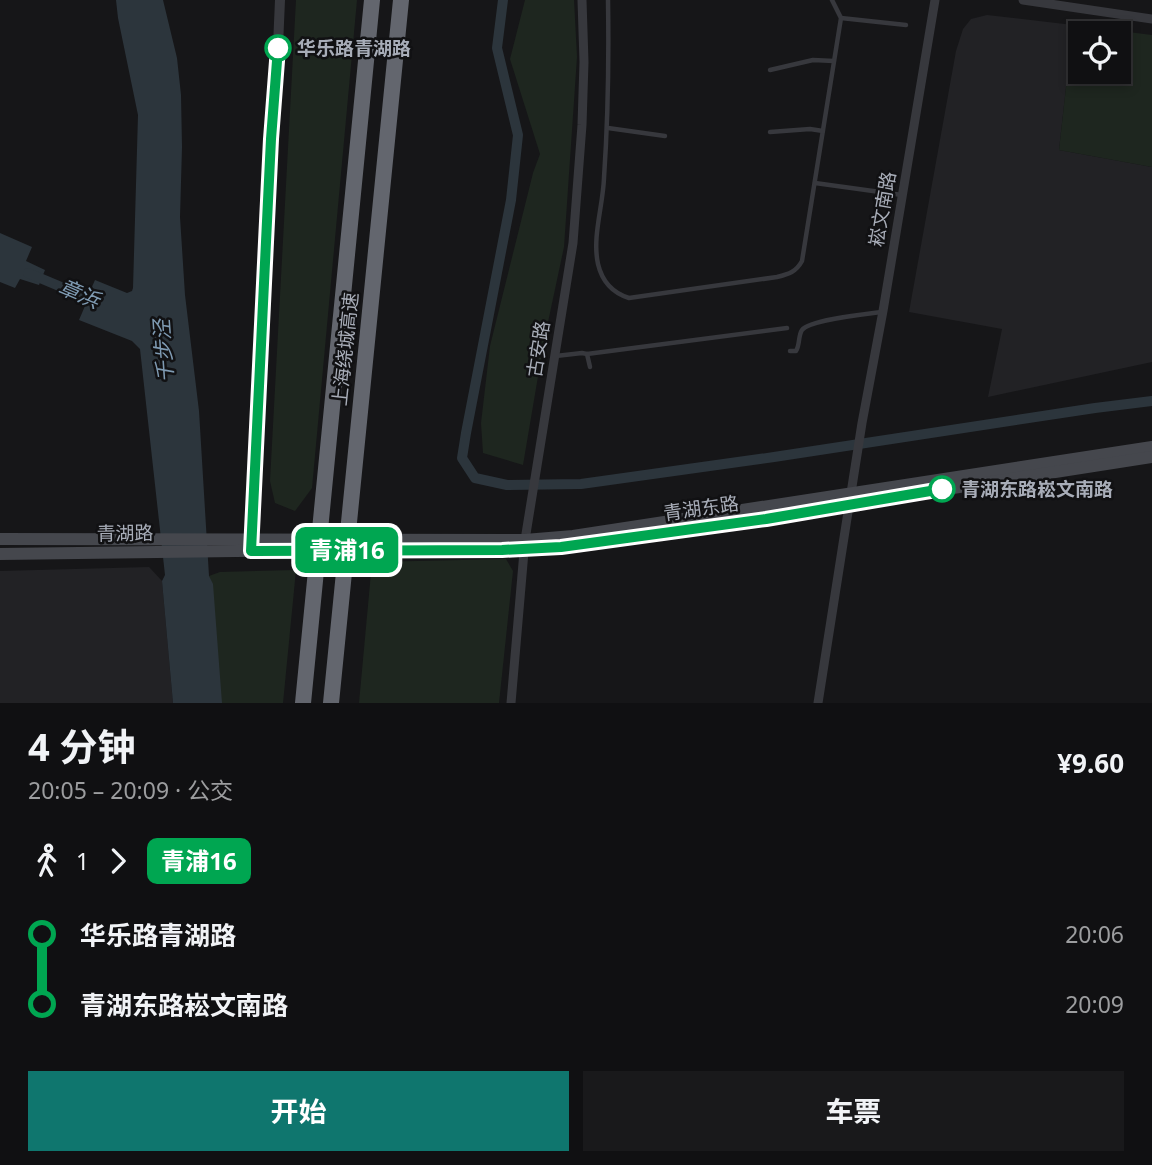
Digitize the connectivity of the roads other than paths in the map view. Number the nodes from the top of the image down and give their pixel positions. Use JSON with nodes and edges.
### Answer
{"nodes":[{"id":1,"x":280,"y":0,"type":"edge"},
{"id":2,"x":372,"y":0,"type":"edge"},
{"id":3,"x":401,"y":0,"type":"edge"},
{"id":4,"x":582,"y":0,"type":"edge"},
{"id":5,"x":608,"y":0,"type":"edge"},
{"id":6,"x":832,"y":0,"type":"edge"},
{"id":7,"x":935,"y":0,"type":"edge"},
{"id":8,"x":1023,"y":0,"type":"edge"},
{"id":9,"x":841,"y":18,"type":"junction"},
{"id":10,"x":1152,"y":19,"type":"edge"},
{"id":11,"x":906,"y":25,"type":"dead end"},
{"id":12,"x":834,"y":61,"type":"junction"},
{"id":13,"x":770,"y":70,"type":"dead end"},
{"id":14,"x":608,"y":128,"type":"junction"},
{"id":15,"x":823,"y":131,"type":"junction"},
{"id":16,"x":769,"y":132,"type":"dead end"},
{"id":17,"x":665,"y":136,"type":"dead end"},
{"id":18,"x":814,"y":183,"type":"junction"},
{"id":19,"x":902,"y":195,"type":"junction"},
{"id":20,"x":883,"y":311,"type":"junction"},
{"id":21,"x":787,"y":328,"type":"dead end"},
{"id":22,"x":790,"y":351,"type":"dead end"},
{"id":23,"x":587,"y":354,"type":"junction"},
{"id":24,"x":555,"y":356,"type":"junction"},
{"id":25,"x":590,"y":367,"type":"dead end"},
{"id":26,"x":1152,"y":447,"type":"edge"},
{"id":27,"x":1152,"y":457,"type":"edge"},
{"id":28,"x":851,"y":498,"type":"junction"},
{"id":29,"x":0,"y":540,"type":"edge"},
{"id":30,"x":252,"y":545,"type":"junction"},
{"id":31,"x":525,"y":545,"type":"junction"},
{"id":32,"x":159,"y":546,"type":"junction"},
{"id":33,"x":0,"y":554,"type":"edge"},
{"id":34,"x":303,"y":703,"type":"edge"},
{"id":35,"x":331,"y":703,"type":"edge"},
{"id":36,"x":511,"y":703,"type":"edge"},
{"id":37,"x":818,"y":703,"type":"edge"}],
"edges":[{"from":1,"to":30,"type":"street"},
{"from":2,"to":34,"type":"highway","name":"上海绕城高速","bridge":true},
{"from":3,"to":35,"type":"highway","name":"上海绕城高速","bridge":true},
{"from":4,"to":24,"type":"street","name":"古安路"},
{"from":5,"to":14,"type":"lane"},
{"from":6,"to":9,"type":"lane"},
{"from":7,"to":19,"type":"street","name":"崧文南路"},
{"from":8,"to":10,"type":"street"},
{"from":9,"to":11,"type":"lane"},
{"from":9,"to":12,"type":"lane"},
{"from":12,"to":13,"type":"lane"},
{"from":12,"to":15,"type":"lane"},
{"from":14,"to":17,"type":"lane"},
{"from":14,"to":18,"type":"lane"},
{"from":15,"to":16,"type":"lane"},
{"from":15,"to":18,"type":"lane"},
{"from":18,"to":19,"type":"lane"},
{"from":19,"to":20,"type":"street","name":"崧文南路"},
{"from":20,"to":22,"type":"lane"},
{"from":20,"to":28,"type":"street","name":"崧文南路"},
{"from":21,"to":23,"type":"lane"},
{"from":23,"to":24,"type":"lane"},
{"from":23,"to":25,"type":"lane"},
{"from":24,"to":31,"type":"street","name":"古安路"},
{"from":26,"to":28,"type":"main road","name":"青湖东路"},
{"from":27,"to":28,"type":"main road","name":"青湖东路"},
{"from":28,"to":31,"type":"main road","name":"青湖东路"},
{"from":28,"to":37,"type":"street","name":"崧文南路"},
{"from":29,"to":32,"type":"main road","name":"青湖路"},
{"from":30,"to":31,"type":"main road","name":"青湖东路"},
{"from":30,"to":32,"type":"main road","name":"青湖路"},
{"from":30,"to":32,"type":"main road"},
{"from":31,"to":36,"type":"street","name":"古安路"},
{"from":32,"to":33,"type":"main road","name":"青湖路"}]}
